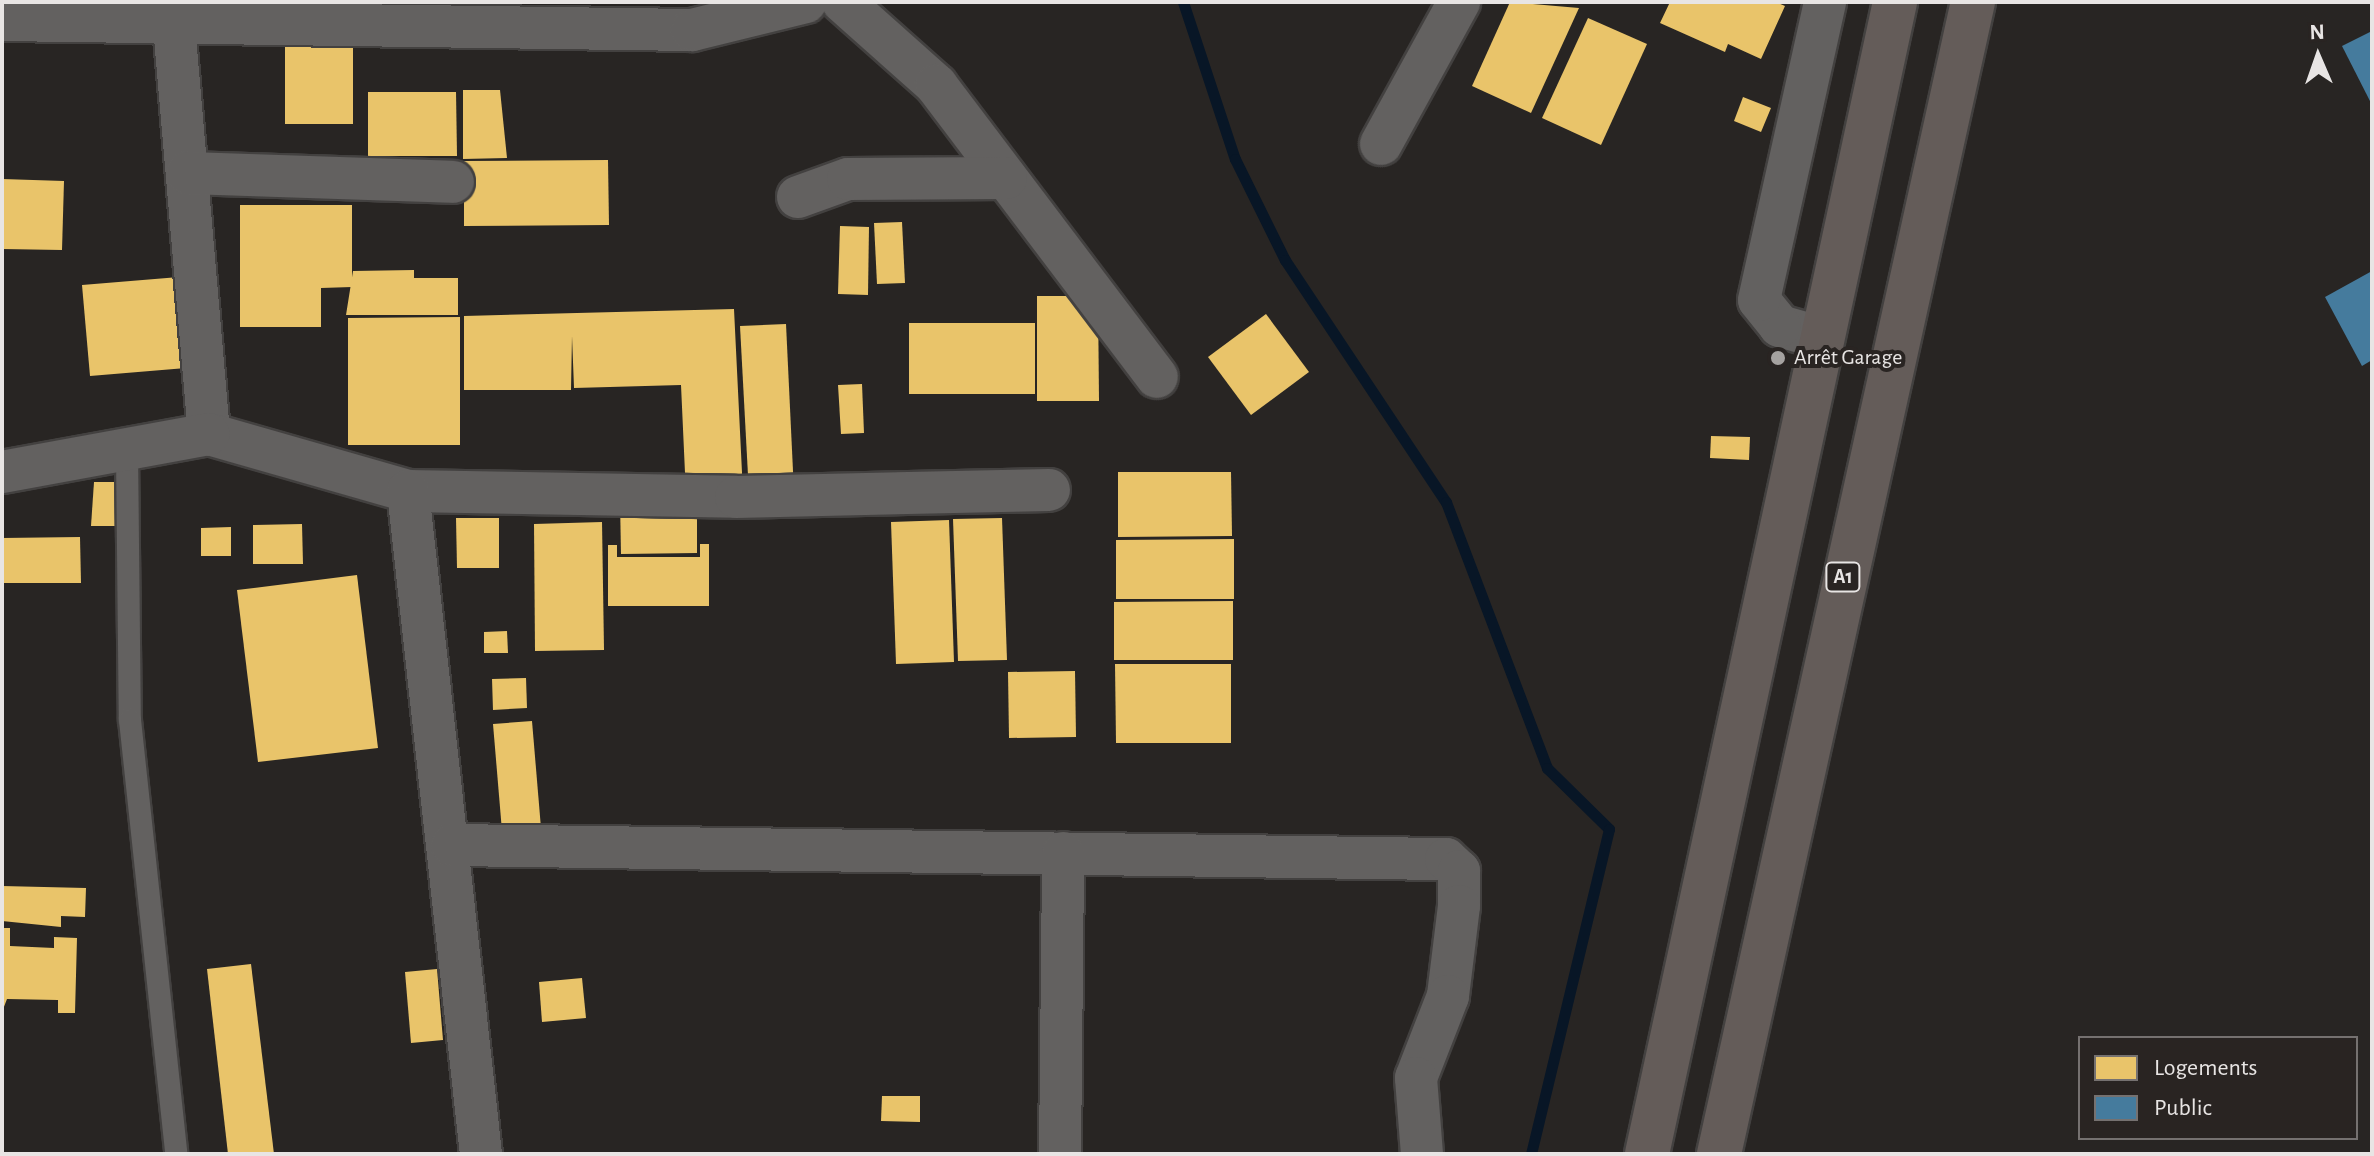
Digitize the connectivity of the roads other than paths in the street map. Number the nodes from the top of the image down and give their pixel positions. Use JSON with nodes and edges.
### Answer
{"nodes":[{"id":1,"x":806,"y":2,"type":"edge"},
{"id":2,"x":843,"y":2,"type":"edge"},
{"id":3,"x":1459,"y":2,"type":"edge"},
{"id":4,"x":1825,"y":2,"type":"edge"},
{"id":5,"x":1895,"y":2,"type":"edge"},
{"id":6,"x":1973,"y":2,"type":"edge"},
{"id":7,"x":172,"y":11,"type":"edge"},
{"id":8,"x":2,"y":20,"type":"edge"},
{"id":9,"x":1381,"y":144,"type":"dead end"},
{"id":10,"x":187,"y":173,"type":"junction"},
{"id":11,"x":1006,"y":178,"type":"junction"},
{"id":12,"x":453,"y":182,"type":"dead end"},
{"id":13,"x":798,"y":197,"type":"dead end"},
{"id":14,"x":1822,"y":338,"type":"junction"},
{"id":15,"x":1157,"y":377,"type":"dead end"},
{"id":16,"x":209,"y":434,"type":"junction"},
{"id":17,"x":127,"y":451,"type":"junction"},
{"id":18,"x":2,"y":472,"type":"edge"},
{"id":19,"x":1049,"y":490,"type":"dead end"},
{"id":20,"x":408,"y":491,"type":"junction"},
{"id":21,"x":452,"y":845,"type":"junction"},
{"id":22,"x":1063,"y":853,"type":"junction"},
{"id":23,"x":176,"y":1154,"type":"edge"},
{"id":24,"x":481,"y":1154,"type":"edge"},
{"id":25,"x":1060,"y":1154,"type":"edge"},
{"id":26,"x":1422,"y":1154,"type":"edge"},
{"id":27,"x":1647,"y":1154,"type":"edge"},
{"id":28,"x":1719,"y":1154,"type":"edge"}],
"edges":[{"from":1,"to":7,"type":"street"},
{"from":2,"to":11,"type":"street"},
{"from":3,"to":9,"type":"street"},
{"from":4,"to":14,"type":"street"},
{"from":5,"to":14,"type":"main road"},
{"from":6,"to":28,"type":"main road","number":"A1"},
{"from":7,"to":8,"type":"street"},
{"from":7,"to":10,"type":"street"},
{"from":10,"to":12,"type":"street"},
{"from":10,"to":16,"type":"street"},
{"from":11,"to":13,"type":"street"},
{"from":11,"to":15,"type":"street"},
{"from":14,"to":27,"type":"main road"},
{"from":16,"to":17,"type":"street"},
{"from":16,"to":20,"type":"street"},
{"from":17,"to":18,"type":"street"},
{"from":17,"to":23,"type":"lane"},
{"from":19,"to":20,"type":"street"},
{"from":20,"to":21,"type":"street"},
{"from":21,"to":22,"type":"street"},
{"from":21,"to":24,"type":"street"},
{"from":22,"to":25,"type":"street"},
{"from":22,"to":26,"type":"street"}]}
